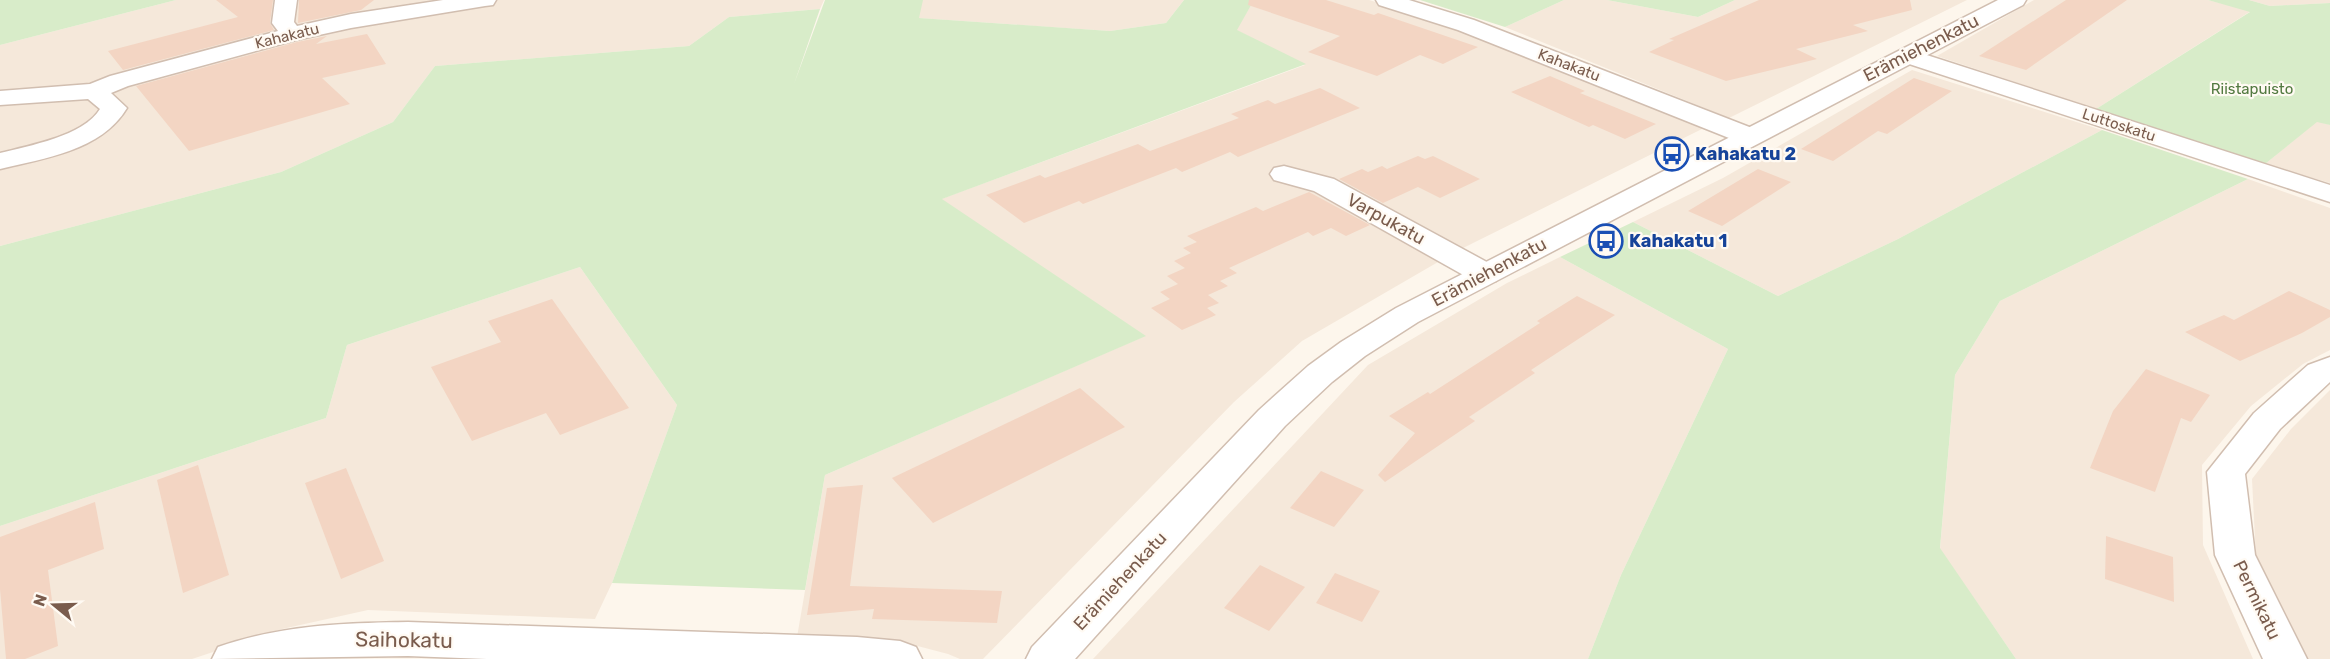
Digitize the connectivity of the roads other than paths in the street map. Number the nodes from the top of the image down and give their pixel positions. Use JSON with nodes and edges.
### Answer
{"nodes":[{"id":1,"x":286,"y":0,"type":"edge"},
{"id":2,"x":485,"y":0,"type":"edge"},
{"id":3,"x":1387,"y":0,"type":"edge"},
{"id":4,"x":2015,"y":0,"type":"edge"},
{"id":5,"x":292,"y":34,"type":"junction"},
{"id":6,"x":1908,"y":56,"type":"junction"},
{"id":7,"x":94,"y":91,"type":"junction"},
{"id":8,"x":0,"y":98,"type":"edge"},
{"id":9,"x":1748,"y":136,"type":"junction"},
{"id":10,"x":0,"y":161,"type":"edge"},
{"id":11,"x":1284,"y":174,"type":"dead end"},
{"id":12,"x":2330,"y":194,"type":"edge"},
{"id":13,"x":1485,"y":274,"type":"junction"},
{"id":14,"x":2330,"y":367,"type":"edge"},
{"id":15,"x":234,"y":659,"type":"edge"},
{"id":16,"x":900,"y":659,"type":"edge"},
{"id":17,"x":1048,"y":659,"type":"edge"},
{"id":18,"x":2285,"y":659,"type":"edge"}],
"edges":[{"from":1,"to":5,"type":"street"},
{"from":2,"to":5,"type":"street","name":"Kahakatu"},
{"from":3,"to":9,"type":"street","name":"Kahakatu"},
{"from":4,"to":6,"type":"street","name":"Erämiehenkatu"},
{"from":5,"to":7,"type":"street","name":"Kahakatu"},
{"from":6,"to":9,"type":"street","name":"Erämiehenkatu"},
{"from":6,"to":12,"type":"street","name":"Luttoskatu"},
{"from":7,"to":8,"type":"street","name":"Kahakatu"},
{"from":7,"to":10,"type":"street"},
{"from":9,"to":13,"type":"street","name":"Erämiehenkatu"},
{"from":11,"to":13,"type":"street","name":"Varpukatu"},
{"from":13,"to":17,"type":"street","name":"Erämiehenkatu"},
{"from":14,"to":18,"type":"street","name":"Permikatu"},
{"from":15,"to":16,"type":"street","name":"Saihokatu"}]}
